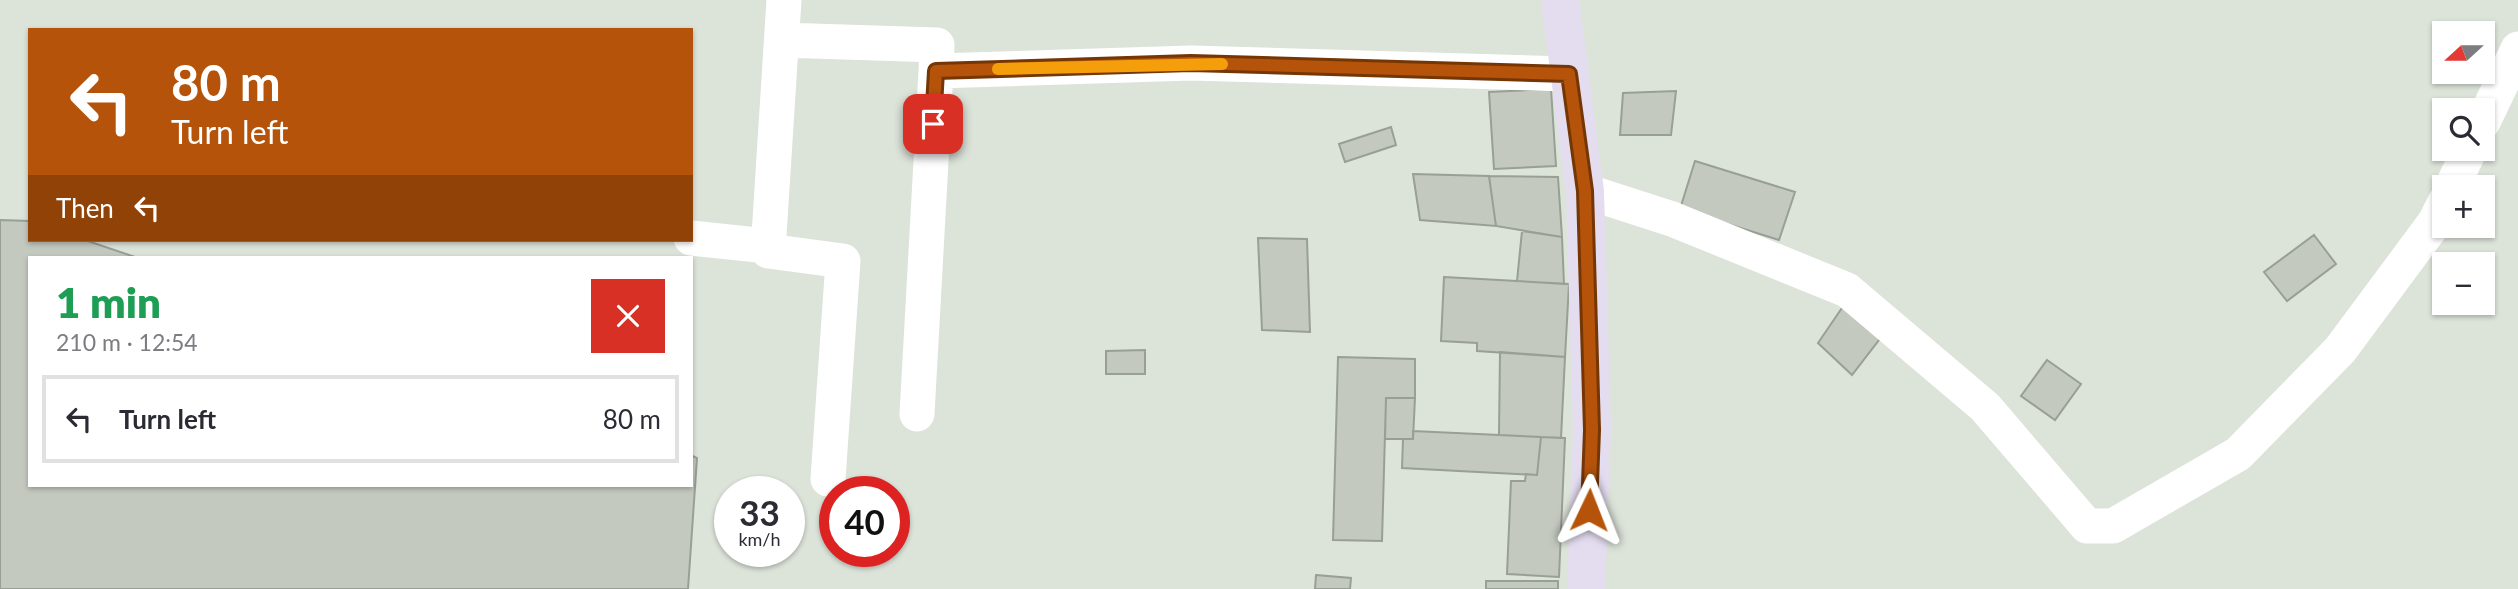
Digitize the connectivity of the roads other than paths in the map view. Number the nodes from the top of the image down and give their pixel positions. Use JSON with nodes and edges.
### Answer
{"nodes":[{"id":1,"x":784,"y":0,"type":"edge"},
{"id":2,"x":1560,"y":0,"type":"edge"},
{"id":3,"x":782,"y":40,"type":"junction"},
{"id":4,"x":2518,"y":50,"type":"edge"},
{"id":5,"x":936,"y":71,"type":"junction"},
{"id":6,"x":1569,"y":74,"type":"junction"},
{"id":7,"x":2495,"y":98,"type":"edge"},
{"id":8,"x":1585,"y":191,"type":"junction"},
{"id":9,"x":2432,"y":226,"type":"edge"},
{"id":10,"x":693,"y":239,"type":"edge"},
{"id":11,"x":768,"y":246,"type":"junction"},
{"id":12,"x":917,"y":414,"type":"dead end"},
{"id":13,"x":828,"y":476,"type":"edge"},
{"id":14,"x":1586,"y":589,"type":"edge"}],
"edges":[{"from":1,"to":3,"type":"street"},
{"from":2,"to":6,"type":"street"},
{"from":3,"to":5,"type":"street"},
{"from":3,"to":11,"type":"street"},
{"from":4,"to":7,"type":"street"},
{"from":5,"to":6,"type":"street"},
{"from":5,"to":12,"type":"street"},
{"from":6,"to":8,"type":"street"},
{"from":8,"to":9,"type":"street"},
{"from":8,"to":14,"type":"street"},
{"from":10,"to":11,"type":"street"},
{"from":11,"to":13,"type":"street"}]}
